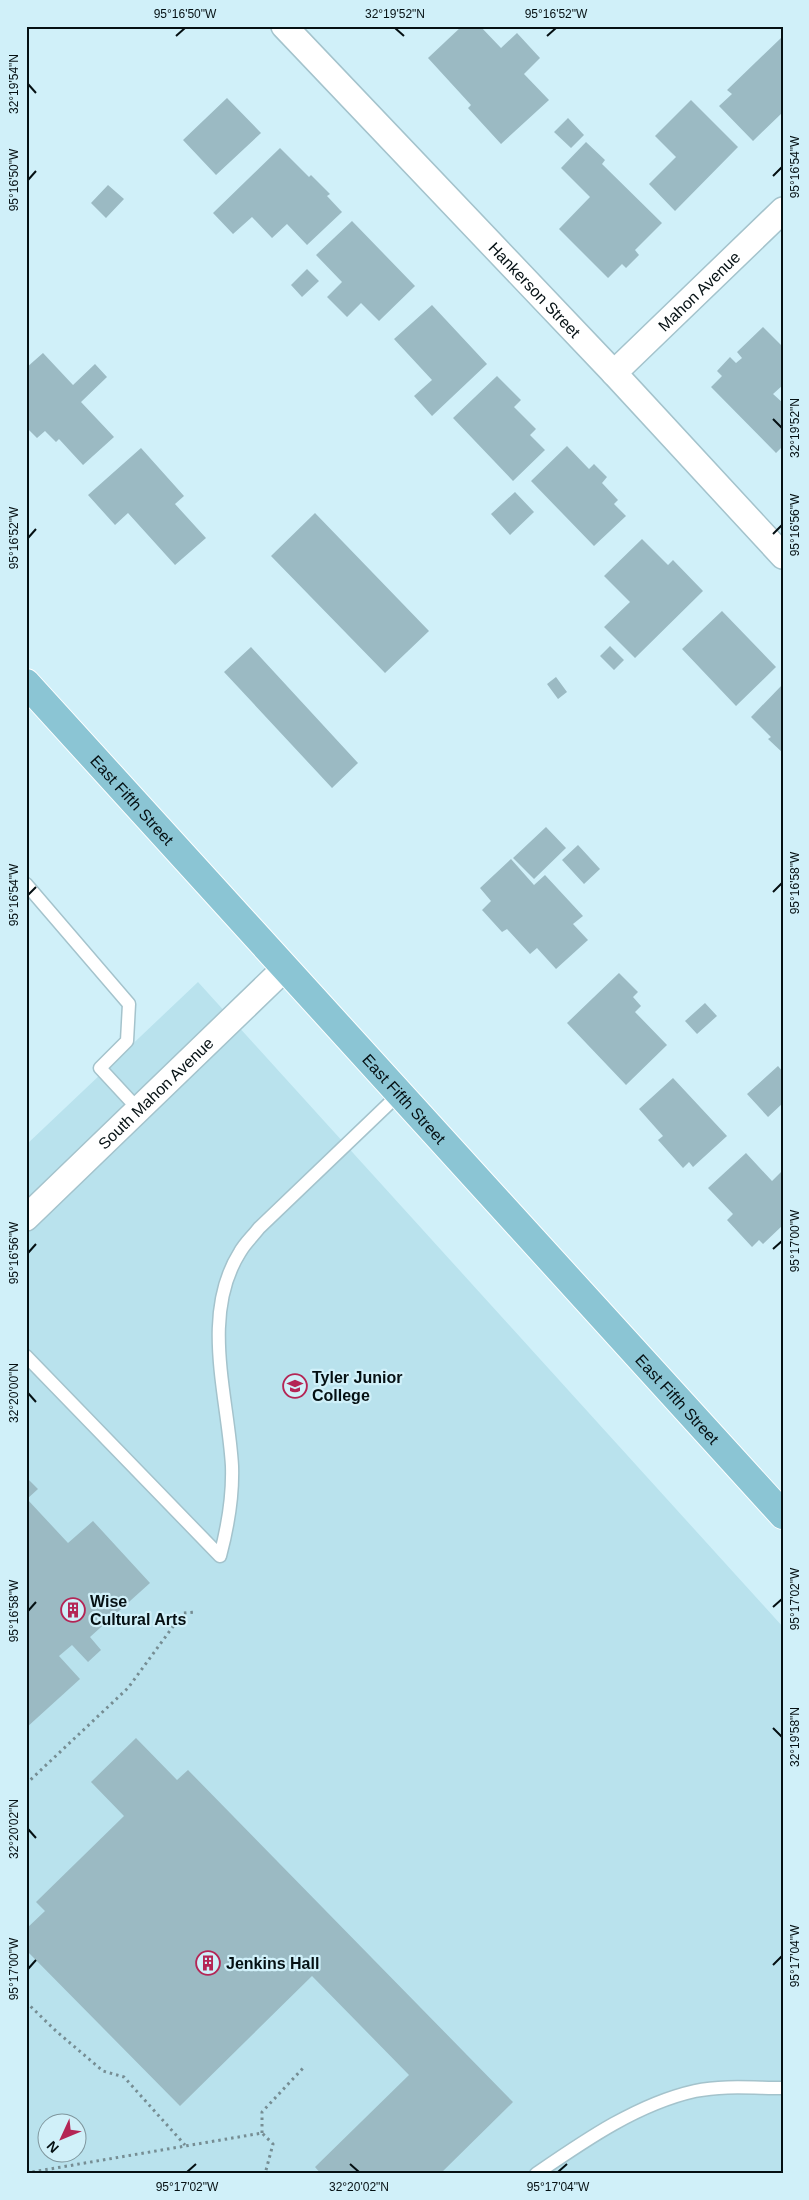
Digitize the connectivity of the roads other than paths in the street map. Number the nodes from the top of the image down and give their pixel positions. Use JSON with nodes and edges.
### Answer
{"nodes":[{"id":1,"x":284,"y":26,"type":"edge"},
{"id":2,"x":783,"y":210,"type":"edge"},
{"id":3,"x":614,"y":373,"type":"junction"},
{"id":4,"x":783,"y":556,"type":"edge"},
{"id":5,"x":26,"y":683,"type":"edge"},
{"id":6,"x":26,"y":884,"type":"edge"},
{"id":7,"x":284,"y":969,"type":"junction"},
{"id":8,"x":399,"y":1094,"type":"junction"},
{"id":9,"x":138,"y":1109,"type":"junction"},
{"id":10,"x":26,"y":1218,"type":"edge"},
{"id":11,"x":26,"y":1356,"type":"edge"},
{"id":12,"x":783,"y":1515,"type":"edge"},
{"id":13,"x":783,"y":2088,"type":"edge"},
{"id":14,"x":536,"y":2174,"type":"edge"}],
"edges":[{"from":1,"to":3,"type":"street","name":"Hankerson Street"},
{"from":2,"to":3,"type":"street","name":"Mahon Avenue"},
{"from":3,"to":4,"type":"street","name":"Hankerson Street"},
{"from":5,"to":7,"type":"main road","name":"East Fifth Street"},
{"from":6,"to":9,"type":"lane"},
{"from":7,"to":8,"type":"main road","name":"East Fifth Street"},
{"from":7,"to":9,"type":"street","name":"South Mahon Avenue"},
{"from":8,"to":11,"type":"lane"},
{"from":8,"to":12,"type":"main road","name":"East Fifth Street"},
{"from":9,"to":10,"type":"street","name":"South Mahon Avenue"},
{"from":13,"to":14,"type":"lane"}]}
